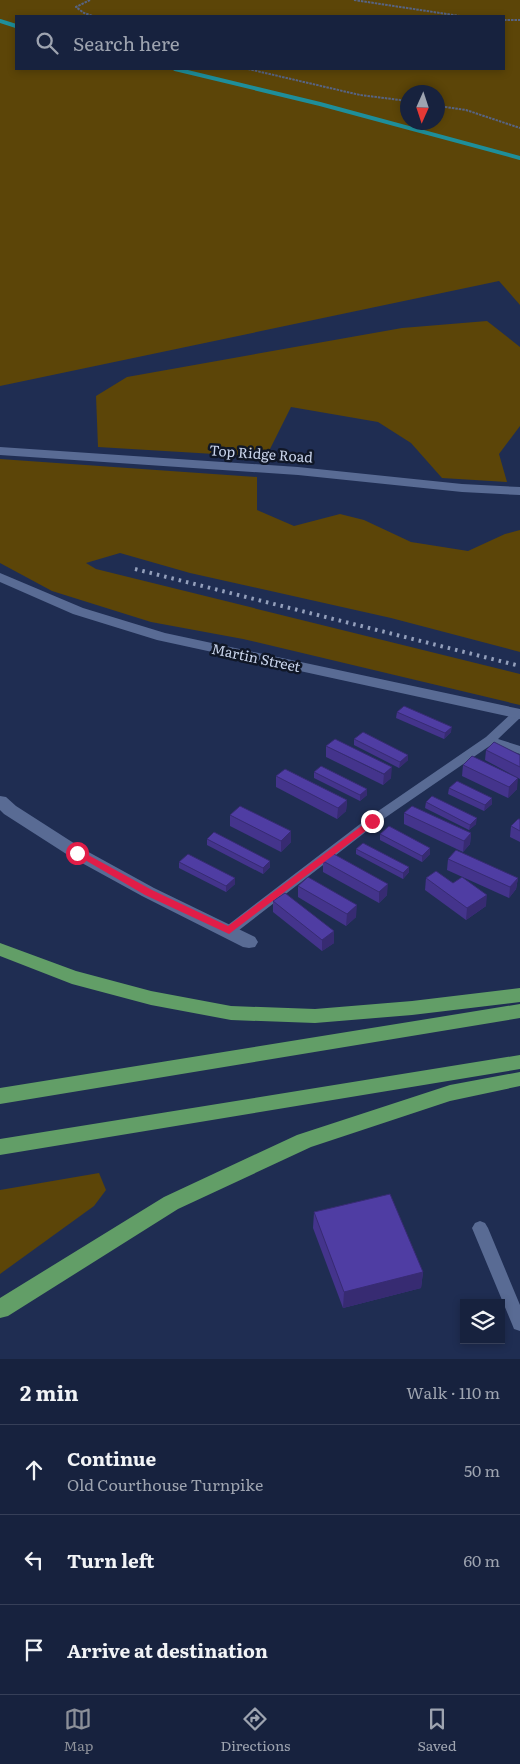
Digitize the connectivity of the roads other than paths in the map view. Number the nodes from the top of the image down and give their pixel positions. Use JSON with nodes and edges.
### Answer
{"nodes":[{"id":1,"x":0,"y":451,"type":"edge"},
{"id":2,"x":520,"y":491,"type":"edge"},
{"id":3,"x":0,"y":577,"type":"edge"},
{"id":4,"x":519,"y":714,"type":"edge"},
{"id":5,"x":490,"y":740,"type":"junction"},
{"id":6,"x":520,"y":750,"type":"edge"},
{"id":7,"x":0,"y":801,"type":"edge"},
{"id":8,"x":229,"y":931,"type":"junction"},
{"id":9,"x":249,"y":942,"type":"dead end"},
{"id":10,"x":0,"y":948,"type":"edge"},
{"id":11,"x":520,"y":994,"type":"edge"},
{"id":12,"x":520,"y":1012,"type":"edge"},
{"id":13,"x":520,"y":1062,"type":"edge"},
{"id":14,"x":520,"y":1080,"type":"edge"},
{"id":15,"x":0,"y":1096,"type":"edge"},
{"id":16,"x":0,"y":1147,"type":"edge"},
{"id":17,"x":480,"y":1228,"type":"dead end"},
{"id":18,"x":0,"y":1309,"type":"edge"},
{"id":19,"x":520,"y":1324,"type":"edge"}],
"edges":[{"from":1,"to":2,"type":"street","name":"Top Ridge Road"},
{"from":3,"to":4,"type":"street","name":"Martin Street"},
{"from":4,"to":5,"type":"lane"},
{"from":5,"to":6,"type":"lane"},
{"from":5,"to":8,"type":"lane"},
{"from":7,"to":8,"type":"street"},
{"from":8,"to":9,"type":"street"},
{"from":10,"to":11,"type":"highway"},
{"from":12,"to":15,"type":"highway"},
{"from":13,"to":16,"type":"highway"},
{"from":14,"to":18,"type":"highway"},
{"from":17,"to":19,"type":"lane"}]}
